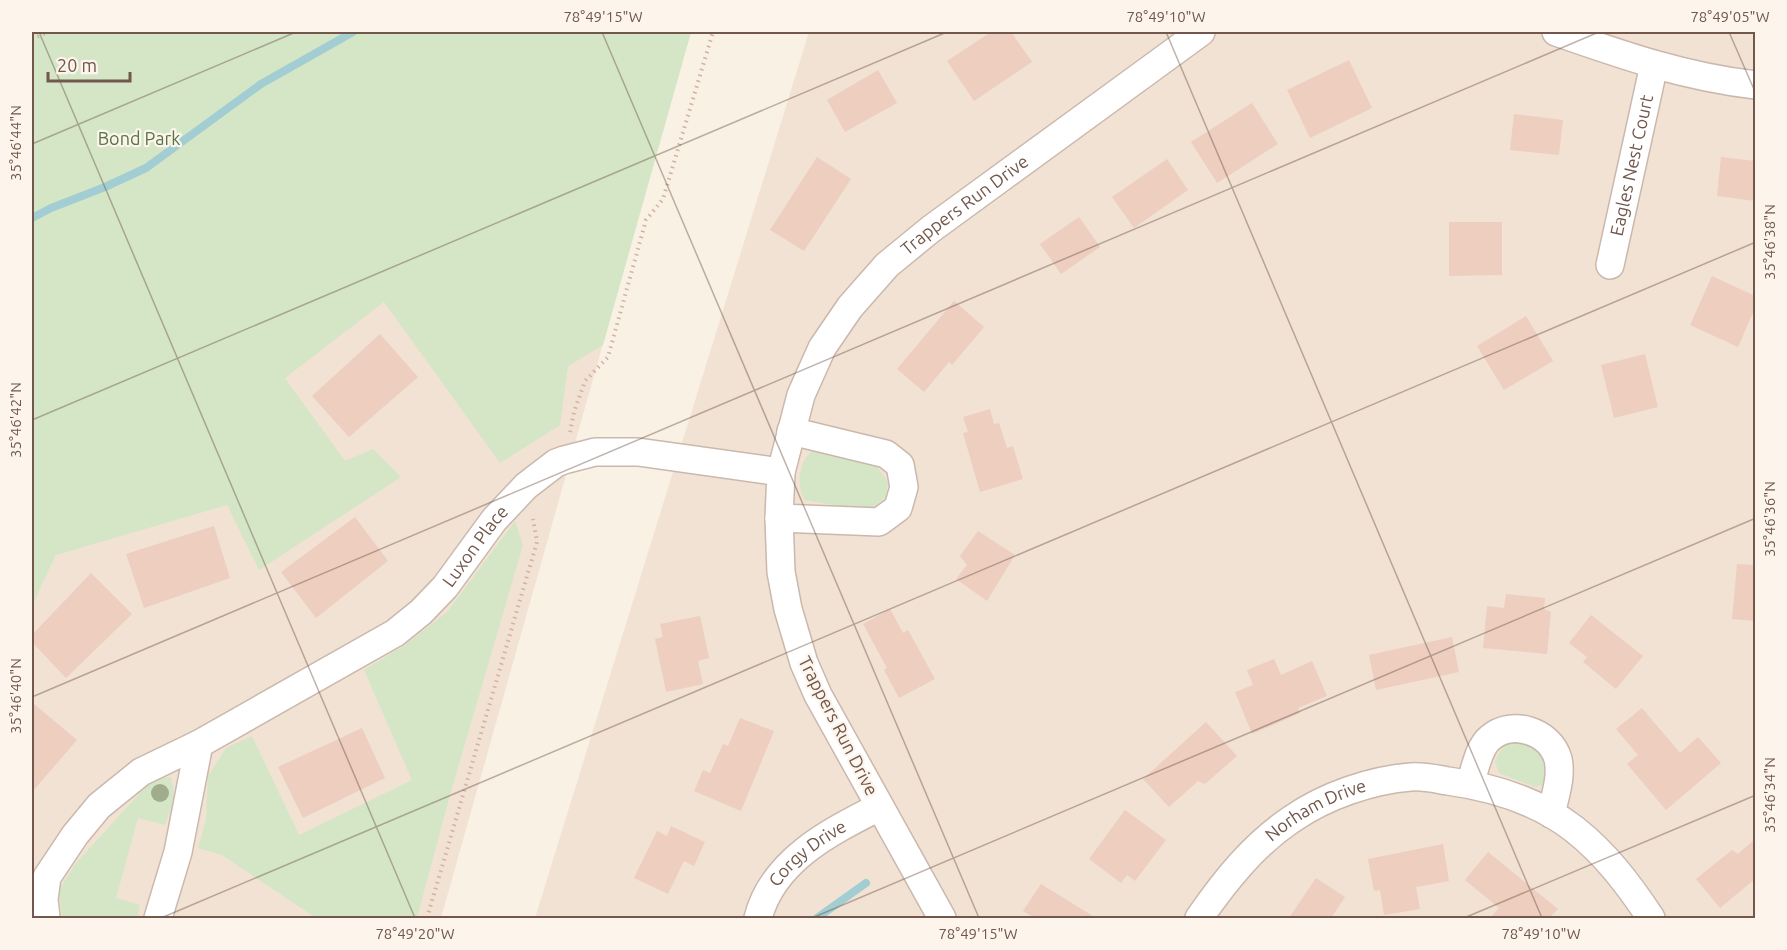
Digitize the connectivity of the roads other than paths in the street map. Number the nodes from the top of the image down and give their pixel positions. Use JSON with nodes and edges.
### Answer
{"nodes":[{"id":1,"x":1201,"y":32,"type":"edge"},
{"id":2,"x":1556,"y":32,"type":"edge"},
{"id":3,"x":1654,"y":65,"type":"junction"},
{"id":4,"x":1755,"y":85,"type":"edge"},
{"id":5,"x":1610,"y":266,"type":"dead end"},
{"id":6,"x":791,"y":431,"type":"junction"},
{"id":7,"x":781,"y":472,"type":"junction"},
{"id":8,"x":779,"y":518,"type":"junction"},
{"id":9,"x":199,"y":744,"type":"junction"},
{"id":10,"x":1470,"y":784,"type":"junction"},
{"id":11,"x":879,"y":807,"type":"junction"},
{"id":12,"x":1551,"y":814,"type":"junction"},
{"id":13,"x":46,"y":918,"type":"edge"},
{"id":14,"x":158,"y":918,"type":"edge"},
{"id":15,"x":758,"y":918,"type":"edge"},
{"id":16,"x":942,"y":918,"type":"edge"},
{"id":17,"x":1199,"y":918,"type":"edge"},
{"id":18,"x":1651,"y":918,"type":"edge"}],
"edges":[{"from":1,"to":6,"type":"street","name":"Trappers Run Drive"},
{"from":2,"to":3,"type":"street"},
{"from":3,"to":4,"type":"street"},
{"from":3,"to":5,"type":"street","name":"Eagles Nest Court"},
{"from":6,"to":7,"type":"street","name":"Trappers Run Drive"},
{"from":6,"to":8,"type":"street"},
{"from":7,"to":8,"type":"street","name":"Trappers Run Drive"},
{"from":7,"to":9,"type":"street","name":"Luxon Place"},
{"from":8,"to":11,"type":"street","name":"Trappers Run Drive"},
{"from":9,"to":13,"type":"street","name":"Luxon Place"},
{"from":9,"to":14,"type":"street"},
{"from":10,"to":12,"type":"street","name":"Norham Drive"},
{"from":10,"to":12,"type":"street"},
{"from":10,"to":17,"type":"street","name":"Norham Drive"},
{"from":11,"to":15,"type":"street","name":"Corgy Drive"},
{"from":11,"to":16,"type":"street","name":"Trappers Run Drive"},
{"from":12,"to":18,"type":"street","name":"Norham Drive"}]}
